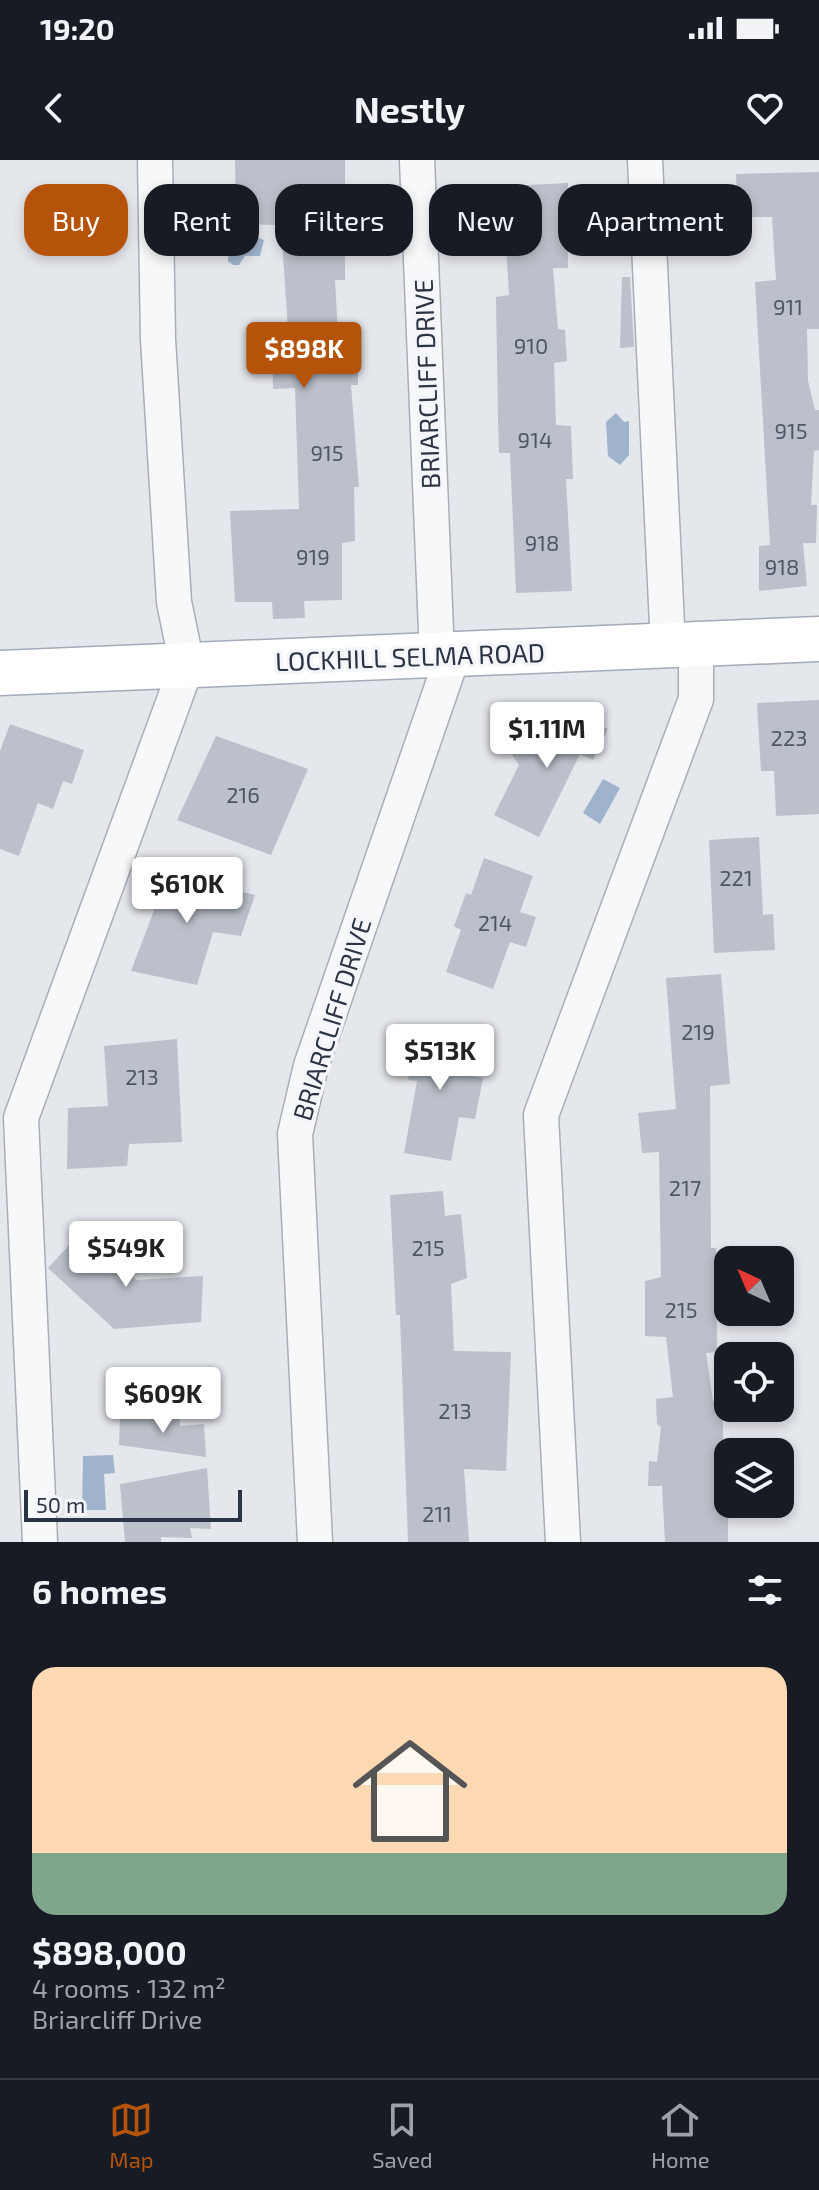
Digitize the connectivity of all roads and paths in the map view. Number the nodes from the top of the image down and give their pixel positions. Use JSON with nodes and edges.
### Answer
{"nodes":[{"id":1,"x":155,"y":160,"type":"edge"},
{"id":2,"x":417,"y":160,"type":"edge"},
{"id":3,"x":645,"y":160,"type":"edge"},
{"id":4,"x":819,"y":639,"type":"edge"},
{"id":5,"x":682,"y":645,"type":"junction"},
{"id":6,"x":445,"y":655,"type":"junction"},
{"id":7,"x":187,"y":665,"type":"junction"},
{"id":8,"x":0,"y":673,"type":"edge"},
{"id":9,"x":40,"y":1542,"type":"edge"},
{"id":10,"x":315,"y":1542,"type":"edge"},
{"id":11,"x":563,"y":1542,"type":"edge"}],
"edges":[{"from":1,"to":7,"type":"street"},
{"from":2,"to":6,"type":"street","name":"BRIARCLIFF DRIVE"},
{"from":3,"to":5,"type":"street"},
{"from":4,"to":5,"type":"main road","name":"LOCKHILL SELMA ROAD"},
{"from":5,"to":6,"type":"main road","name":"LOCKHILL SELMA ROAD"},
{"from":5,"to":11,"type":"street"},
{"from":6,"to":7,"type":"main road","name":"LOCKHILL SELMA ROAD"},
{"from":6,"to":10,"type":"street","name":"BRIARCLIFF DRIVE"},
{"from":7,"to":8,"type":"main road","name":"LOCKHILL SELMA ROAD"},
{"from":7,"to":9,"type":"street"}]}
